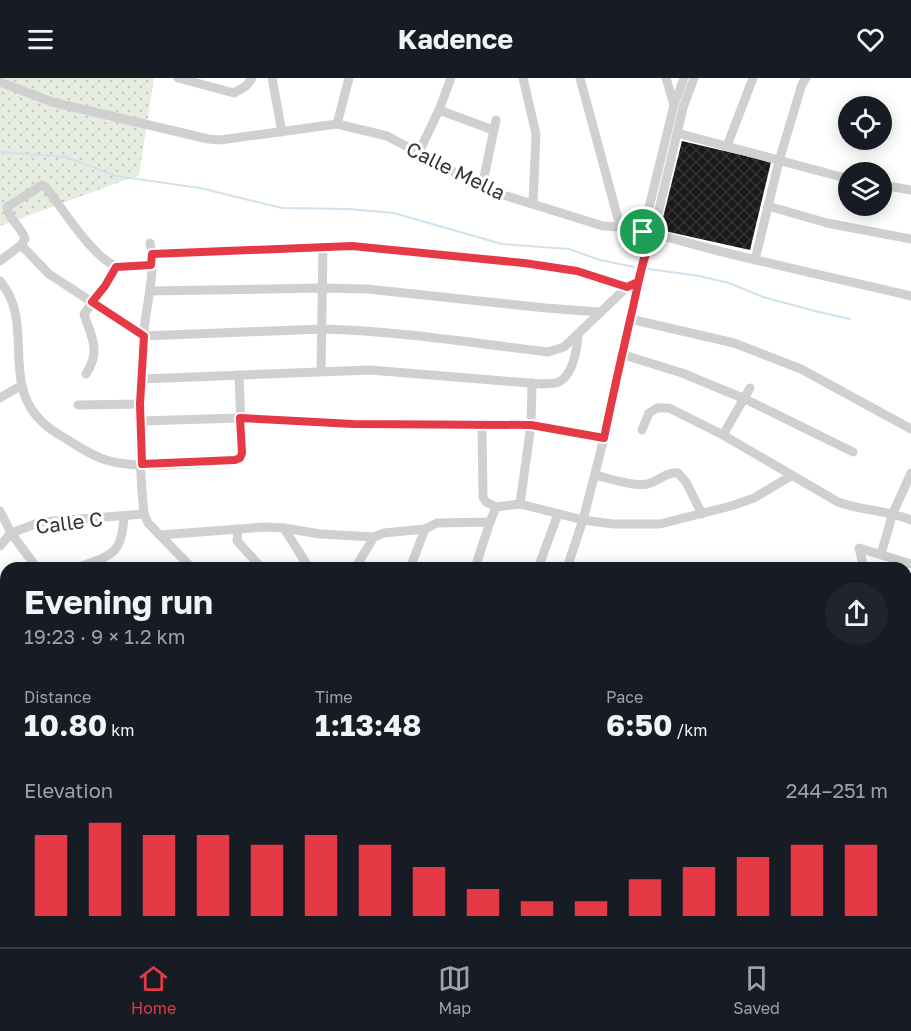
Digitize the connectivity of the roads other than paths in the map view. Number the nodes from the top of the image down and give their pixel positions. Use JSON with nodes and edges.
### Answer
{"nodes":[{"id":1,"x":178,"y":78,"type":"edge"},
{"id":2,"x":252,"y":78,"type":"edge"},
{"id":3,"x":272,"y":78,"type":"edge"},
{"id":4,"x":349,"y":78,"type":"edge"},
{"id":5,"x":451,"y":78,"type":"edge"},
{"id":6,"x":523,"y":78,"type":"edge"},
{"id":7,"x":580,"y":78,"type":"edge"},
{"id":8,"x":666,"y":78,"type":"edge"},
{"id":9,"x":684,"y":78,"type":"edge"},
{"id":10,"x":694,"y":78,"type":"edge"},
{"id":11,"x":753,"y":78,"type":"edge"},
{"id":12,"x":806,"y":78,"type":"edge"},
{"id":13,"x":0,"y":82,"type":"edge"},
{"id":14,"x":674,"y":105,"type":"junction"},
{"id":15,"x":439,"y":110,"type":"junction"},
{"id":16,"x":496,"y":120,"type":"dead end"},
{"id":17,"x":337,"y":124,"type":"junction"},
{"id":18,"x":493,"y":130,"type":"junction"},
{"id":19,"x":282,"y":132,"type":"junction"},
{"id":20,"x":677,"y":132,"type":"junction"},
{"id":21,"x":727,"y":146,"type":"junction"},
{"id":22,"x":420,"y":152,"type":"junction"},
{"id":23,"x":779,"y":160,"type":"junction"},
{"id":24,"x":838,"y":176,"type":"edge"},
{"id":25,"x":482,"y":187,"type":"junction"},
{"id":26,"x":892,"y":187,"type":"edge"},
{"id":27,"x":911,"y":190,"type":"edge"},
{"id":28,"x":533,"y":203,"type":"junction"},
{"id":29,"x":768,"y":206,"type":"junction"},
{"id":30,"x":620,"y":226,"type":"junction"},
{"id":31,"x":643,"y":232,"type":"junction"},
{"id":32,"x":653,"y":235,"type":"junction"},
{"id":33,"x":911,"y":239,"type":"edge"},
{"id":34,"x":150,"y":243,"type":"dead end"},
{"id":35,"x":21,"y":245,"type":"junction"},
{"id":36,"x":323,"y":247,"type":"junction"},
{"id":37,"x":152,"y":254,"type":"junction"},
{"id":38,"x":645,"y":254,"type":"junction"},
{"id":39,"x":755,"y":260,"type":"junction"},
{"id":40,"x":0,"y":261,"type":"edge"},
{"id":41,"x":151,"y":265,"type":"junction"},
{"id":42,"x":116,"y":267,"type":"junction"},
{"id":43,"x":0,"y":281,"type":"edge"},
{"id":44,"x":638,"y":282,"type":"junction"},
{"id":45,"x":627,"y":287,"type":"junction"},
{"id":46,"x":321,"y":288,"type":"junction"},
{"id":47,"x":150,"y":291,"type":"junction"},
{"id":48,"x":911,"y":296,"type":"edge"},
{"id":49,"x":92,"y":302,"type":"junction"},
{"id":50,"x":599,"y":312,"type":"junction"},
{"id":51,"x":630,"y":319,"type":"junction"},
{"id":52,"x":322,"y":329,"type":"junction"},
{"id":53,"x":578,"y":334,"type":"junction"},
{"id":54,"x":144,"y":336,"type":"junction"},
{"id":55,"x":621,"y":354,"type":"junction"},
{"id":56,"x":321,"y":370,"type":"junction"},
{"id":57,"x":86,"y":374,"type":"dead end"},
{"id":58,"x":239,"y":375,"type":"junction"},
{"id":59,"x":142,"y":379,"type":"junction"},
{"id":60,"x":532,"y":383,"type":"junction"},
{"id":61,"x":22,"y":386,"type":"junction"},
{"id":62,"x":750,"y":388,"type":"dead end"},
{"id":63,"x":0,"y":398,"type":"edge"},
{"id":64,"x":745,"y":399,"type":"junction"},
{"id":65,"x":140,"y":404,"type":"junction"},
{"id":66,"x":78,"y":405,"type":"dead end"},
{"id":67,"x":240,"y":418,"type":"junction"},
{"id":68,"x":141,"y":421,"type":"junction"},
{"id":69,"x":531,"y":425,"type":"junction"},
{"id":70,"x":482,"y":426,"type":"junction"},
{"id":71,"x":911,"y":429,"type":"edge"},
{"id":72,"x":642,"y":430,"type":"dead end"},
{"id":73,"x":723,"y":435,"type":"junction"},
{"id":74,"x":604,"y":438,"type":"junction"},
{"id":75,"x":853,"y":452,"type":"dead end"},
{"id":76,"x":142,"y":464,"type":"junction"},
{"id":77,"x":911,"y":473,"type":"edge"},
{"id":78,"x":595,"y":475,"type":"junction"},
{"id":79,"x":791,"y":476,"type":"junction"},
{"id":80,"x":520,"y":504,"type":"junction"},
{"id":81,"x":496,"y":507,"type":"junction"},
{"id":82,"x":0,"y":511,"type":"edge"},
{"id":83,"x":893,"y":513,"type":"junction"},
{"id":84,"x":144,"y":514,"type":"junction"},
{"id":85,"x":558,"y":514,"type":"junction"},
{"id":86,"x":702,"y":514,"type":"junction"},
{"id":87,"x":124,"y":516,"type":"junction"},
{"id":88,"x":583,"y":520,"type":"junction"},
{"id":89,"x":911,"y":520,"type":"edge"},
{"id":90,"x":490,"y":522,"type":"junction"},
{"id":91,"x":284,"y":528,"type":"junction"},
{"id":92,"x":238,"y":529,"type":"junction"},
{"id":93,"x":425,"y":529,"type":"junction"},
{"id":94,"x":11,"y":532,"type":"junction"},
{"id":95,"x":160,"y":535,"type":"junction"},
{"id":96,"x":374,"y":537,"type":"junction"},
{"id":97,"x":0,"y":546,"type":"edge"},
{"id":98,"x":881,"y":554,"type":"junction"},
{"id":99,"x":33,"y":562,"type":"edge"},
{"id":100,"x":92,"y":562,"type":"edge"},
{"id":101,"x":186,"y":562,"type":"edge"},
{"id":102,"x":256,"y":562,"type":"edge"},
{"id":103,"x":305,"y":562,"type":"edge"},
{"id":104,"x":359,"y":562,"type":"edge"},
{"id":105,"x":412,"y":562,"type":"edge"},
{"id":106,"x":477,"y":562,"type":"edge"},
{"id":107,"x":540,"y":562,"type":"edge"},
{"id":108,"x":569,"y":562,"type":"edge"},
{"id":109,"x":862,"y":562,"type":"edge"},
{"id":110,"x":905,"y":562,"type":"edge"}],
"edges":[{"from":1,"to":2,"type":"street"},
{"from":3,"to":19,"type":"street"},
{"from":4,"to":17,"type":"street"},
{"from":5,"to":15,"type":"street"},
{"from":6,"to":28,"type":"street"},
{"from":7,"to":30,"type":"street"},
{"from":8,"to":14,"type":"street"},
{"from":9,"to":14,"type":"street"},
{"from":10,"to":20,"type":"street"},
{"from":11,"to":21,"type":"street"},
{"from":12,"to":23,"type":"street"},
{"from":13,"to":19,"type":"street","name":"Calle Mella"},
{"from":14,"to":31,"type":"street"},
{"from":15,"to":18,"type":"street"},
{"from":15,"to":22,"type":"street"},
{"from":16,"to":18,"type":"street"},
{"from":17,"to":19,"type":"street","name":"Calle Mella"},
{"from":17,"to":22,"type":"street","name":"Calle Mella"},
{"from":18,"to":25,"type":"street"},
{"from":20,"to":21,"type":"street"},
{"from":20,"to":32,"type":"street"},
{"from":21,"to":23,"type":"street"},
{"from":22,"to":25,"type":"street","name":"Calle Mella"},
{"from":23,"to":24,"type":"street"},
{"from":23,"to":29,"type":"street"},
{"from":25,"to":28,"type":"street","name":"Calle Mella"},
{"from":26,"to":27,"type":"street"},
{"from":28,"to":30,"type":"street","name":"Calle Mella"},
{"from":29,"to":33,"type":"street"},
{"from":29,"to":39,"type":"street"},
{"from":30,"to":31,"type":"street","name":"Calle Mella"},
{"from":31,"to":32,"type":"street","name":"Calle Mella"},
{"from":31,"to":38,"type":"street"},
{"from":32,"to":38,"type":"street"},
{"from":32,"to":39,"type":"street","name":"Calle Mella"},
{"from":34,"to":37,"type":"street"},
{"from":35,"to":40,"type":"street"},
{"from":35,"to":42,"type":"street"},
{"from":35,"to":49,"type":"street"},
{"from":36,"to":37,"type":"street"},
{"from":36,"to":45,"type":"street"},
{"from":36,"to":46,"type":"street"},
{"from":37,"to":41,"type":"street"},
{"from":38,"to":44,"type":"street"},
{"from":39,"to":48,"type":"street","name":"Calle Mella"},
{"from":41,"to":42,"type":"street"},
{"from":41,"to":47,"type":"street"},
{"from":42,"to":49,"type":"street"},
{"from":43,"to":61,"type":"street"},
{"from":44,"to":45,"type":"street"},
{"from":44,"to":51,"type":"street"},
{"from":45,"to":50,"type":"street"},
{"from":46,"to":47,"type":"street"},
{"from":46,"to":50,"type":"street"},
{"from":46,"to":52,"type":"street"},
{"from":47,"to":54,"type":"street"},
{"from":49,"to":54,"type":"street"},
{"from":49,"to":57,"type":"street"},
{"from":50,"to":53,"type":"street"},
{"from":51,"to":55,"type":"street"},
{"from":51,"to":71,"type":"street"},
{"from":52,"to":53,"type":"street"},
{"from":52,"to":54,"type":"street"},
{"from":52,"to":56,"type":"street"},
{"from":53,"to":60,"type":"street"},
{"from":54,"to":59,"type":"street"},
{"from":55,"to":64,"type":"street"},
{"from":55,"to":74,"type":"street"},
{"from":56,"to":58,"type":"street"},
{"from":56,"to":60,"type":"street"},
{"from":58,"to":59,"type":"street"},
{"from":58,"to":67,"type":"street"},
{"from":59,"to":65,"type":"street"},
{"from":60,"to":69,"type":"street"},
{"from":61,"to":63,"type":"street"},
{"from":61,"to":76,"type":"street"},
{"from":62,"to":64,"type":"street"},
{"from":64,"to":73,"type":"street"},
{"from":64,"to":75,"type":"street"},
{"from":65,"to":66,"type":"street"},
{"from":65,"to":68,"type":"street"},
{"from":67,"to":68,"type":"street"},
{"from":67,"to":70,"type":"street"},
{"from":67,"to":76,"type":"street"},
{"from":68,"to":76,"type":"street"},
{"from":69,"to":70,"type":"street"},
{"from":69,"to":74,"type":"street"},
{"from":69,"to":80,"type":"street"},
{"from":70,"to":81,"type":"street"},
{"from":72,"to":73,"type":"street"},
{"from":73,"to":79,"type":"street"},
{"from":74,"to":78,"type":"street"},
{"from":76,"to":84,"type":"street"},
{"from":77,"to":83,"type":"street"},
{"from":78,"to":86,"type":"street"},
{"from":78,"to":88,"type":"street"},
{"from":79,"to":83,"type":"street"},
{"from":79,"to":86,"type":"street"},
{"from":80,"to":81,"type":"street"},
{"from":80,"to":85,"type":"street"},
{"from":81,"to":90,"type":"street"},
{"from":82,"to":94,"type":"street"},
{"from":83,"to":89,"type":"street"},
{"from":83,"to":98,"type":"street"},
{"from":84,"to":87,"type":"street","name":"Calle C"},
{"from":84,"to":95,"type":"street"},
{"from":85,"to":88,"type":"street"},
{"from":85,"to":107,"type":"street"},
{"from":86,"to":88,"type":"street"},
{"from":87,"to":94,"type":"street","name":"Calle C"},
{"from":87,"to":100,"type":"street"},
{"from":88,"to":108,"type":"street"},
{"from":90,"to":93,"type":"street"},
{"from":90,"to":106,"type":"street"},
{"from":91,"to":92,"type":"street"},
{"from":91,"to":96,"type":"street"},
{"from":91,"to":103,"type":"street"},
{"from":92,"to":95,"type":"street"},
{"from":92,"to":102,"type":"street"},
{"from":93,"to":96,"type":"street"},
{"from":93,"to":105,"type":"street"},
{"from":94,"to":97,"type":"street","name":"Calle C"},
{"from":94,"to":99,"type":"street"},
{"from":95,"to":101,"type":"street"},
{"from":96,"to":104,"type":"street"},
{"from":98,"to":109,"type":"street"},
{"from":98,"to":110,"type":"street"}]}
